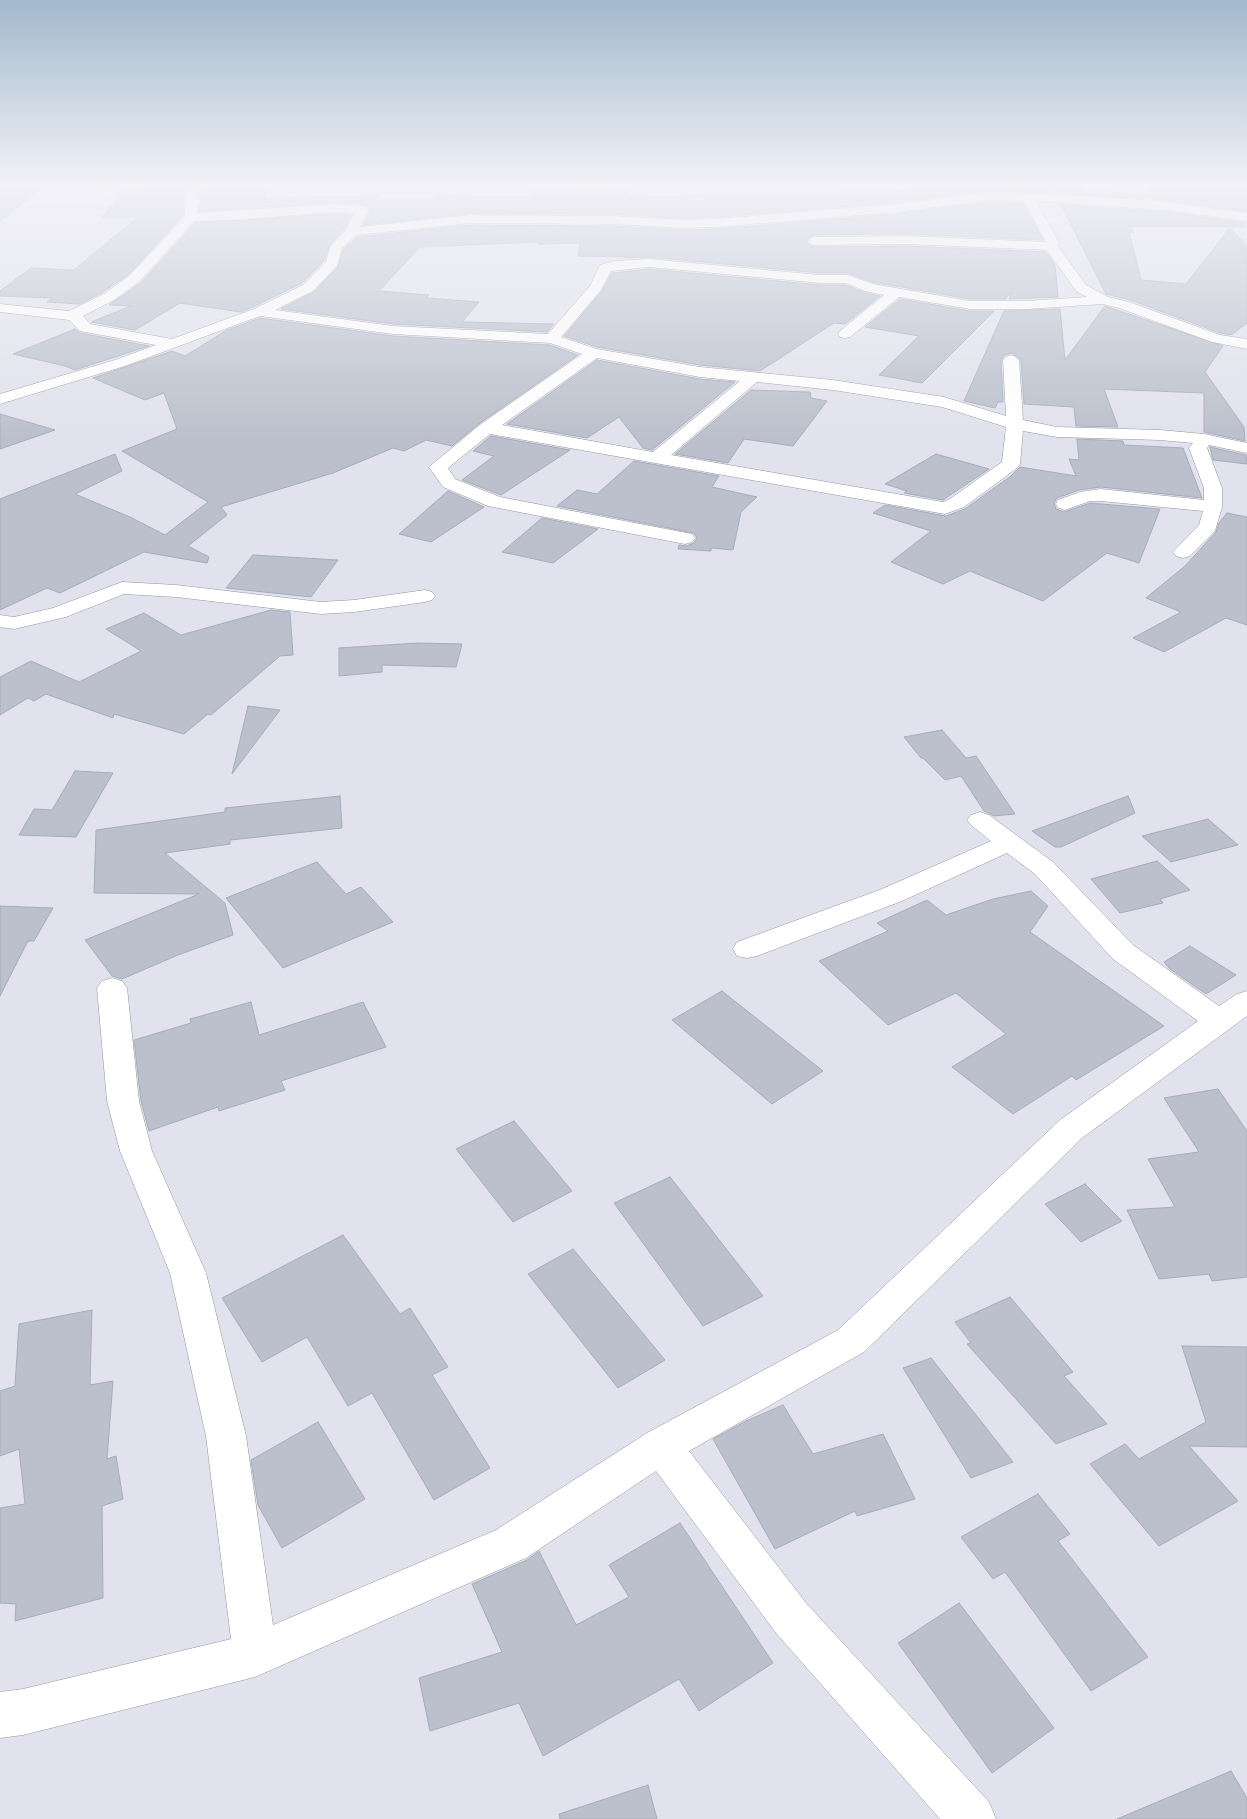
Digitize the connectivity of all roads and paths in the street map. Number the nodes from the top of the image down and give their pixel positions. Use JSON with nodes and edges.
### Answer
{"nodes":[{"id":1,"x":143,"y":269,"type":"edge"},
{"id":2,"x":326,"y":269,"type":"edge"},
{"id":3,"x":605,"y":269,"type":"edge"},
{"id":4,"x":712,"y":269,"type":"edge"},
{"id":5,"x":839,"y":269,"type":"edge"},
{"id":6,"x":1068,"y":269,"type":"edge"},
{"id":7,"x":848,"y":279,"type":"junction"},
{"id":8,"x":895,"y":293,"type":"junction"},
{"id":9,"x":1103,"y":300,"type":"junction"},
{"id":10,"x":0,"y":308,"type":"edge"},
{"id":11,"x":259,"y":312,"type":"junction"},
{"id":12,"x":71,"y":316,"type":"junction"},
{"id":13,"x":845,"y":334,"type":"dead end"},
{"id":14,"x":552,"y":339,"type":"junction"},
{"id":15,"x":172,"y":344,"type":"junction"},
{"id":16,"x":1247,"y":344,"type":"edge"},
{"id":17,"x":594,"y":353,"type":"junction"},
{"id":18,"x":1011,"y":360,"type":"dead end"},
{"id":19,"x":753,"y":378,"type":"junction"},
{"id":20,"x":0,"y":399,"type":"edge"},
{"id":21,"x":1015,"y":424,"type":"junction"},
{"id":22,"x":486,"y":428,"type":"junction"},
{"id":23,"x":1204,"y":440,"type":"junction"},
{"id":24,"x":1247,"y":448,"type":"edge"},
{"id":25,"x":656,"y":458,"type":"junction"},
{"id":26,"x":1065,"y":504,"type":"dead end"},
{"id":27,"x":1213,"y":507,"type":"junction"},
{"id":28,"x":685,"y":538,"type":"dead end"},
{"id":29,"x":1183,"y":552,"type":"dead end"},
{"id":30,"x":425,"y":596,"type":"dead end"},
{"id":31,"x":0,"y":621,"type":"edge"},
{"id":32,"x":980,"y":820,"type":"dead end"},
{"id":33,"x":1010,"y":842,"type":"junction"},
{"id":34,"x":747,"y":949,"type":"dead end"},
{"id":35,"x":112,"y":988,"type":"dead end"},
{"id":36,"x":1233,"y":1011,"type":"edge"},
{"id":37,"x":661,"y":1446,"type":"junction"},
{"id":38,"x":255,"y":1654,"type":"junction"},
{"id":39,"x":0,"y":1714,"type":"edge"},
{"id":40,"x":972,"y":1819,"type":"edge"}],
"edges":[{"from":1,"to":12,"type":"street"},
{"from":2,"to":11,"type":"street"},
{"from":3,"to":14,"type":"street"},
{"from":4,"to":7,"type":"street"},
{"from":5,"to":7,"type":"street"},
{"from":6,"to":9,"type":"street"},
{"from":7,"to":8,"type":"street"},
{"from":8,"to":9,"type":"street"},
{"from":8,"to":13,"type":"street"},
{"from":9,"to":16,"type":"street"},
{"from":10,"to":12,"type":"street"},
{"from":11,"to":14,"type":"street"},
{"from":11,"to":15,"type":"street"},
{"from":12,"to":15,"type":"street"},
{"from":14,"to":17,"type":"street"},
{"from":15,"to":20,"type":"street"},
{"from":17,"to":19,"type":"street"},
{"from":17,"to":22,"type":"street"},
{"from":18,"to":21,"type":"street"},
{"from":19,"to":21,"type":"street"},
{"from":19,"to":25,"type":"street"},
{"from":21,"to":23,"type":"street"},
{"from":21,"to":25,"type":"street"},
{"from":22,"to":25,"type":"street"},
{"from":22,"to":28,"type":"street"},
{"from":23,"to":24,"type":"street"},
{"from":23,"to":27,"type":"street"},
{"from":26,"to":27,"type":"street"},
{"from":27,"to":29,"type":"street"},
{"from":30,"to":31,"type":"street"},
{"from":32,"to":33,"type":"street"},
{"from":33,"to":34,"type":"street"},
{"from":33,"to":36,"type":"street"},
{"from":35,"to":38,"type":"street"},
{"from":36,"to":37,"type":"street"},
{"from":37,"to":38,"type":"street"},
{"from":37,"to":40,"type":"street"},
{"from":38,"to":39,"type":"street"}]}
